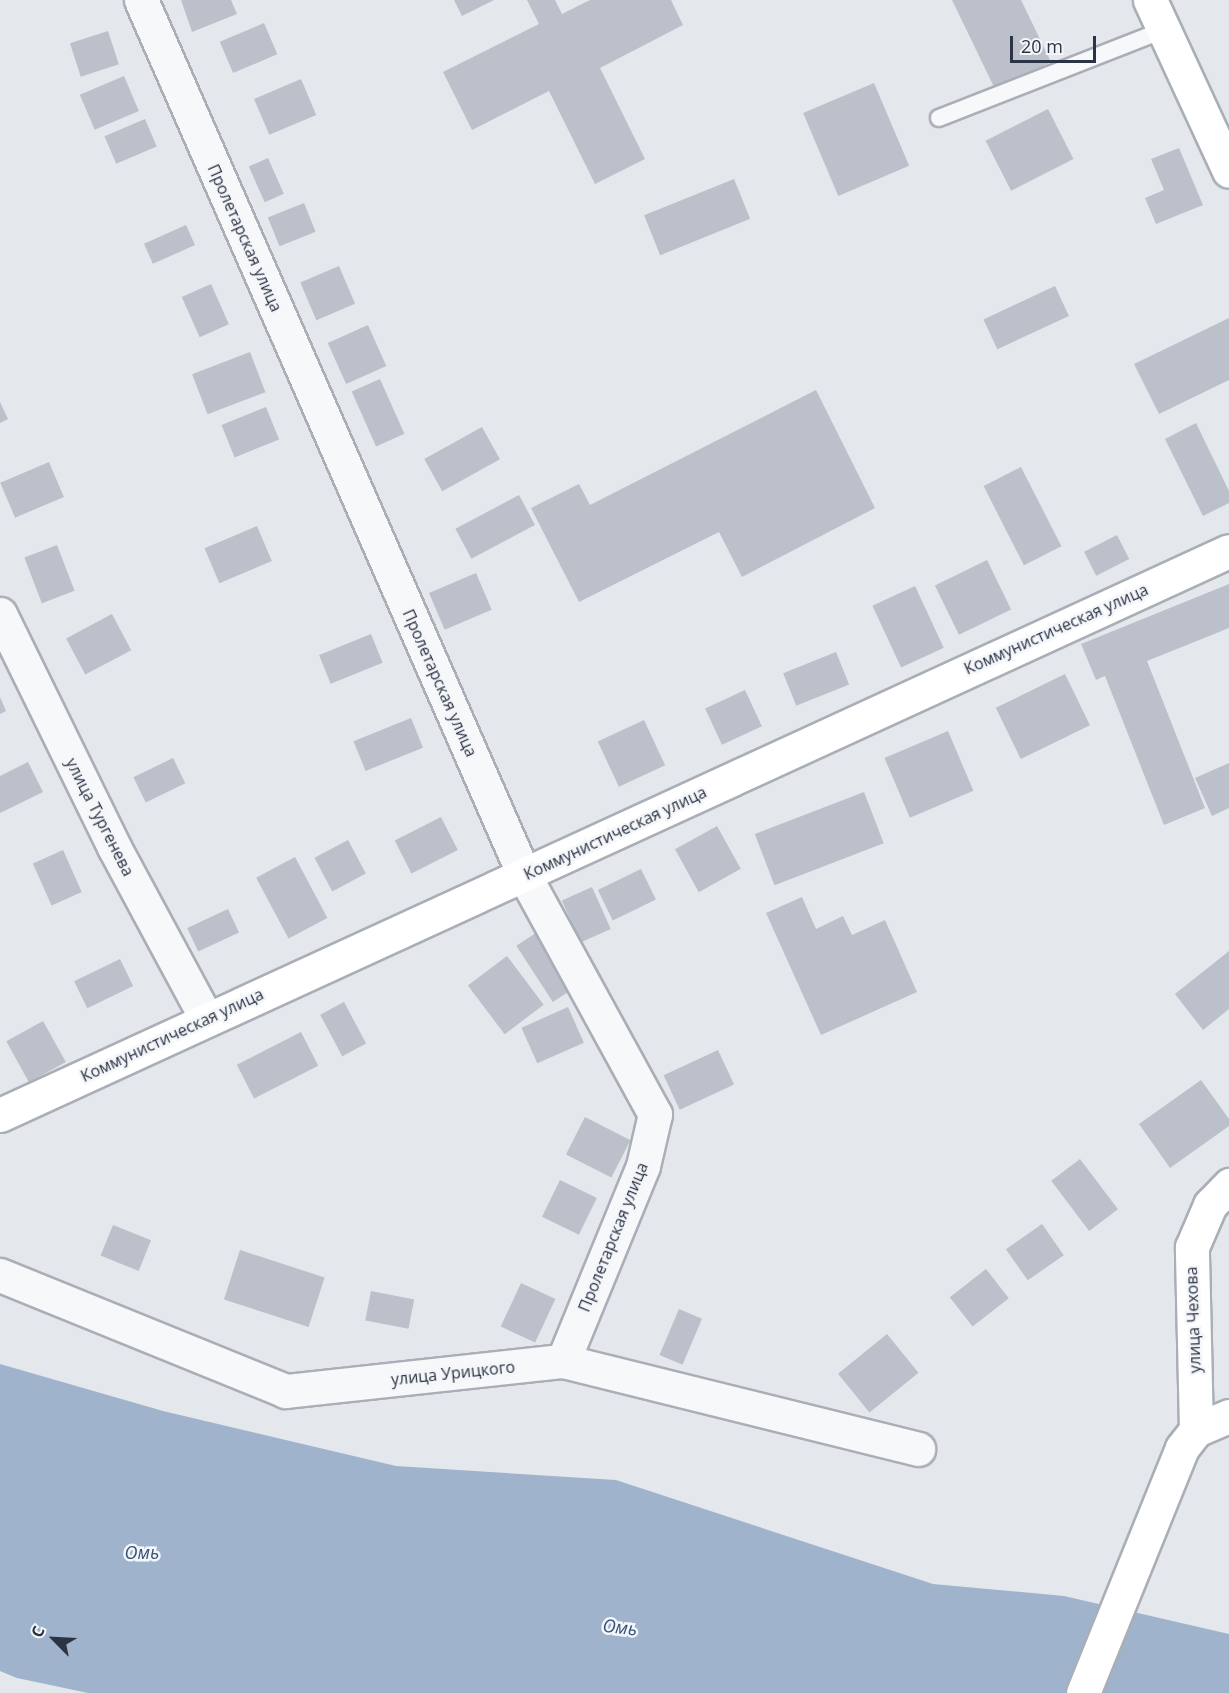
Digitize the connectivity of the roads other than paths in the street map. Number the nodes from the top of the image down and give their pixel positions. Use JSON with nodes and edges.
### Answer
{"nodes":[{"id":1,"x":141,"y":0,"type":"edge"},
{"id":2,"x":1150,"y":0,"type":"edge"},
{"id":3,"x":1163,"y":30,"type":"junction"},
{"id":4,"x":939,"y":118,"type":"dead end"},
{"id":5,"x":1229,"y":171,"type":"edge"},
{"id":6,"x":1229,"y":551,"type":"edge"},
{"id":7,"x":0,"y":614,"type":"edge"},
{"id":8,"x":524,"y":875,"type":"junction"},
{"id":9,"x":206,"y":1018,"type":"junction"},
{"id":10,"x":0,"y":1115,"type":"edge"},
{"id":11,"x":1229,"y":1185,"type":"edge"},
{"id":12,"x":0,"y":1275,"type":"edge"},
{"id":13,"x":563,"y":1361,"type":"junction"},
{"id":14,"x":1229,"y":1416,"type":"edge"},
{"id":15,"x":1189,"y":1439,"type":"junction"},
{"id":16,"x":918,"y":1449,"type":"dead end"},
{"id":17,"x":1083,"y":1693,"type":"edge"}],
"edges":[{"from":1,"to":8,"type":"street","name":"Пролетарская улица"},
{"from":2,"to":3,"type":"street"},
{"from":3,"to":4,"type":"lane"},
{"from":3,"to":5,"type":"street"},
{"from":6,"to":8,"type":"street","name":"Коммунистическая улица"},
{"from":7,"to":9,"type":"street","name":"улица Тургенева"},
{"from":8,"to":9,"type":"street","name":"Коммунистическая улица"},
{"from":8,"to":13,"type":"street","name":"Пролетарская улица"},
{"from":9,"to":10,"type":"street","name":"Коммунистическая улица"},
{"from":11,"to":15,"type":"street","name":"улица Чехова"},
{"from":12,"to":13,"type":"street","name":"улица Урицкого"},
{"from":13,"to":16,"type":"street","name":"улица Урицкого"},
{"from":14,"to":15,"type":"street"},
{"from":15,"to":17,"type":"street"}]}
